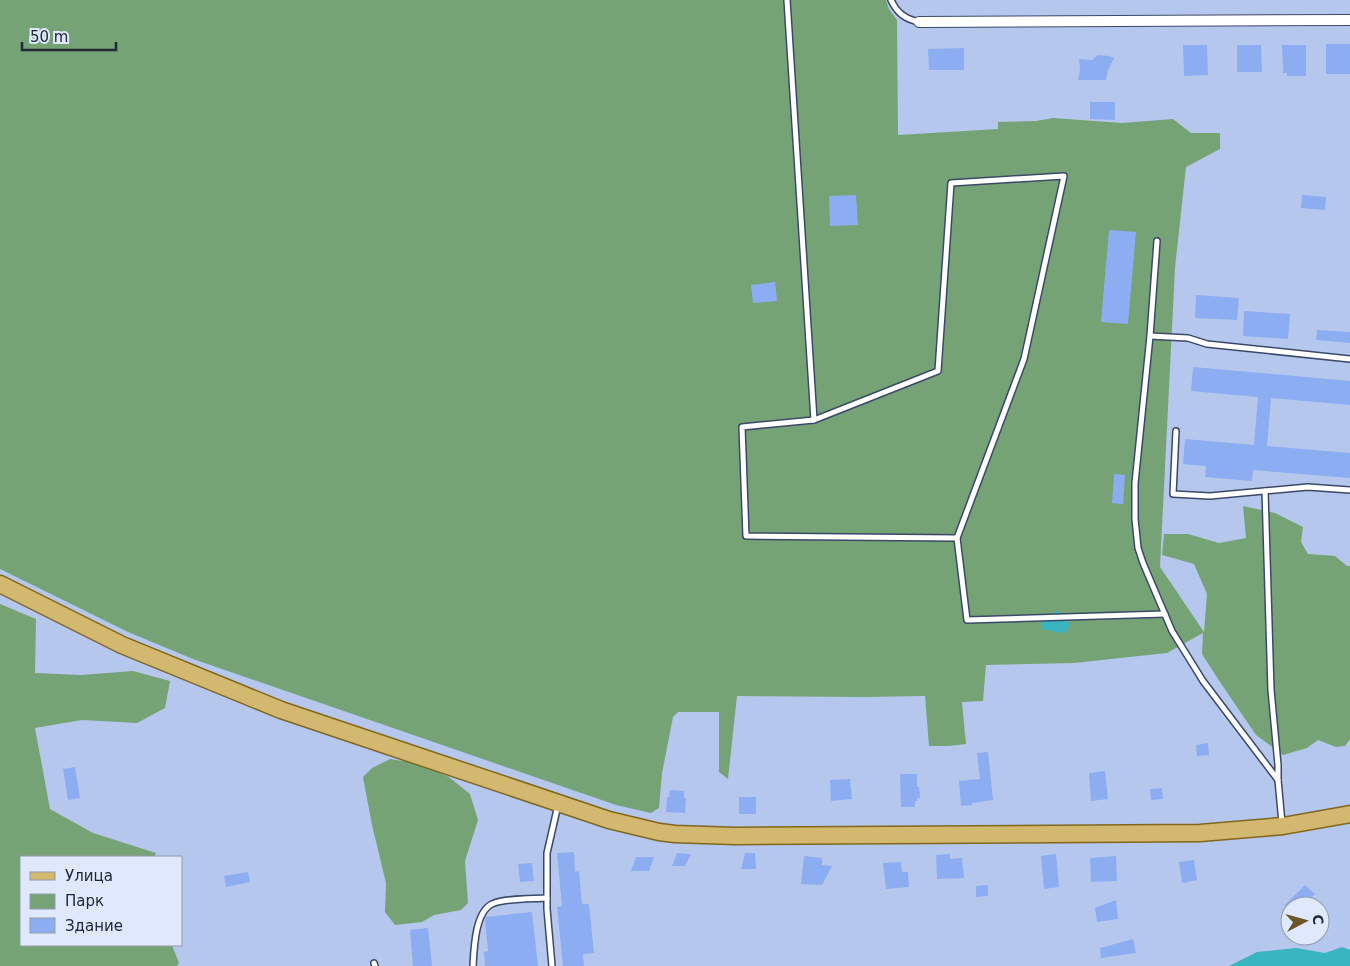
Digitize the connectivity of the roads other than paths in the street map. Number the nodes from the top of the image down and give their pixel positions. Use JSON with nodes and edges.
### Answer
{"nodes":[{"id":1,"x":787,"y":0,"type":"edge"},
{"id":2,"x":892,"y":0,"type":"edge"},
{"id":3,"x":1350,"y":20,"type":"edge"},
{"id":4,"x":919,"y":22,"type":"joint"},
{"id":5,"x":1157,"y":241,"type":"dead end"},
{"id":6,"x":1150,"y":336,"type":"junction"},
{"id":7,"x":1350,"y":358,"type":"edge"},
{"id":8,"x":814,"y":420,"type":"junction"},
{"id":9,"x":1176,"y":432,"type":"dead end"},
{"id":10,"x":1350,"y":490,"type":"edge"},
{"id":11,"x":1265,"y":491,"type":"junction"},
{"id":12,"x":957,"y":538,"type":"junction"},
{"id":13,"x":0,"y":584,"type":"edge"},
{"id":14,"x":1165,"y":614,"type":"junction"},
{"id":15,"x":1278,"y":780,"type":"junction"},
{"id":16,"x":558,"y":803,"type":"junction"},
{"id":17,"x":1350,"y":814,"type":"edge"},
{"id":18,"x":1283,"y":826,"type":"junction"},
{"id":19,"x":547,"y":898,"type":"junction"},
{"id":20,"x":473,"y":966,"type":"edge"},
{"id":21,"x":552,"y":966,"type":"edge"}],
"edges":[{"from":1,"to":8,"type":"lane"},
{"from":2,"to":4,"type":"lane"},
{"from":3,"to":4,"type":"street"},
{"from":5,"to":6,"type":"lane"},
{"from":6,"to":7,"type":"lane"},
{"from":6,"to":14,"type":"lane"},
{"from":8,"to":12,"type":"lane"},
{"from":8,"to":12,"type":"lane"},
{"from":9,"to":11,"type":"lane"},
{"from":10,"to":11,"type":"lane"},
{"from":11,"to":15,"type":"lane"},
{"from":12,"to":14,"type":"lane"},
{"from":13,"to":16,"type":"main road"},
{"from":14,"to":15,"type":"lane"},
{"from":15,"to":18,"type":"lane"},
{"from":16,"to":18,"type":"main road"},
{"from":16,"to":19,"type":"lane"},
{"from":17,"to":18,"type":"main road"},
{"from":19,"to":20,"type":"lane"},
{"from":19,"to":21,"type":"lane"}]}
